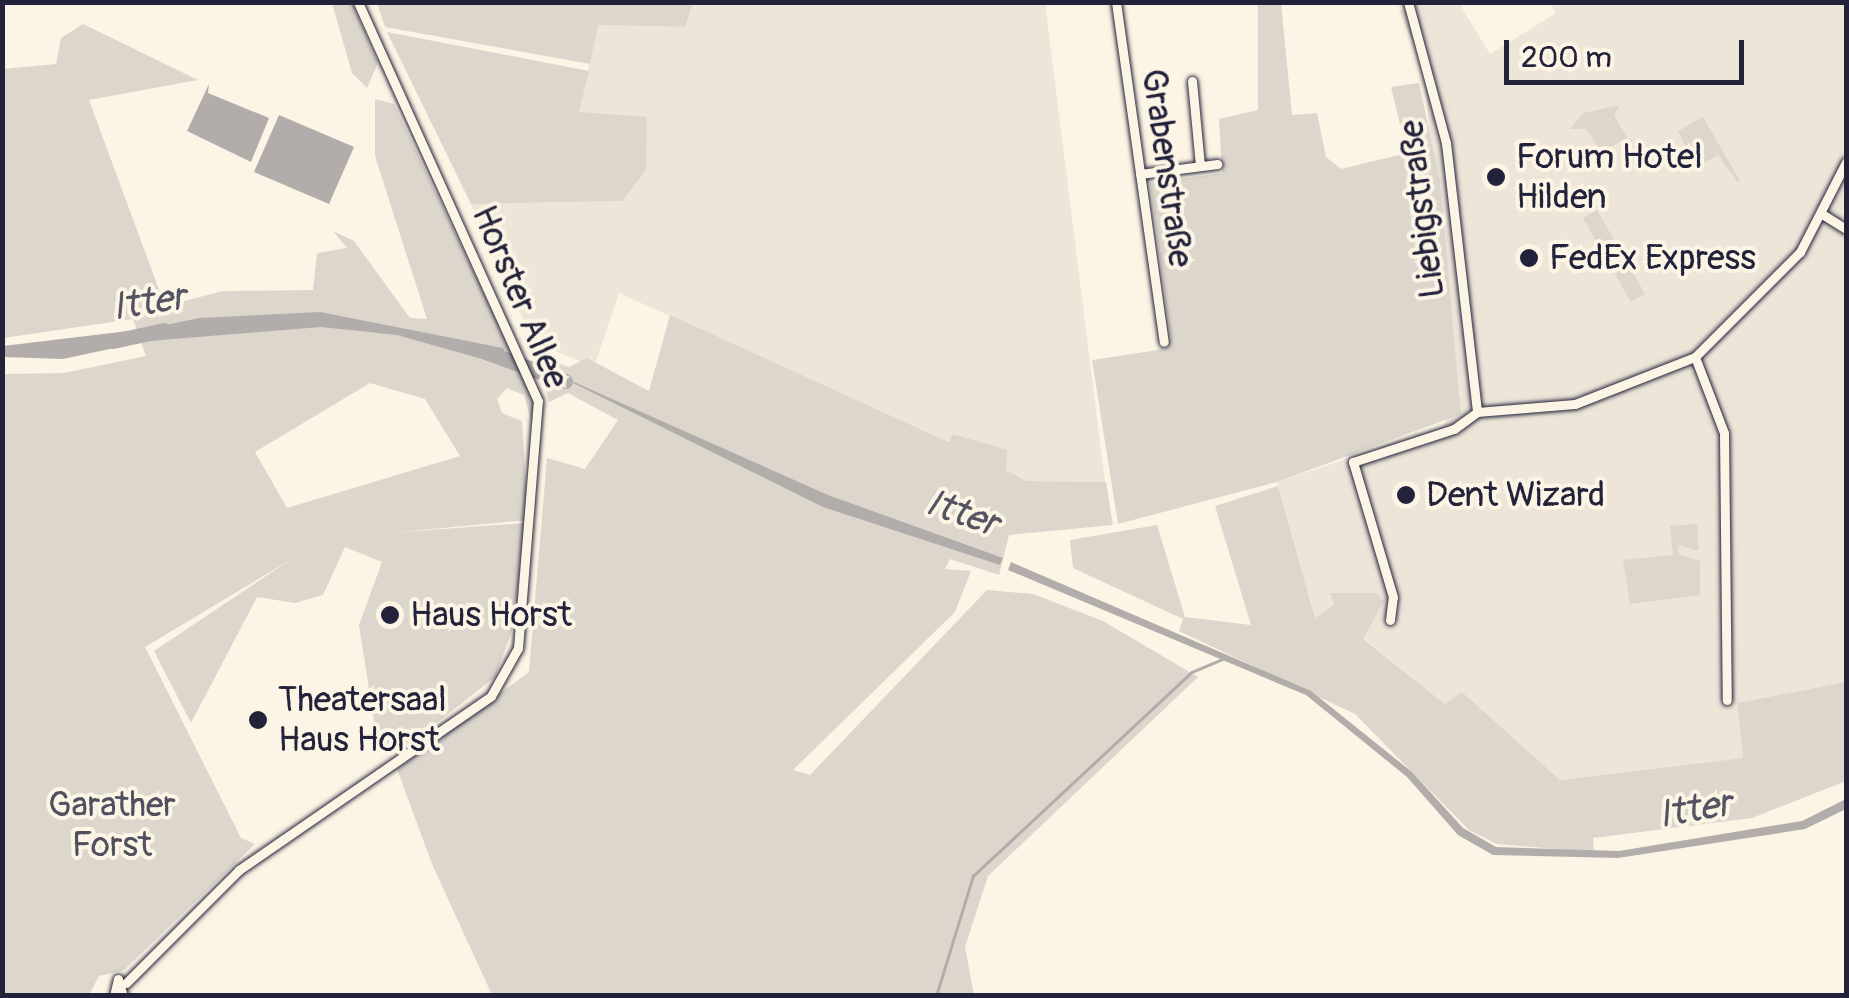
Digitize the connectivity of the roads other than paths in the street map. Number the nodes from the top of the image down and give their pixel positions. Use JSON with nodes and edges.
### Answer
{"nodes":[{"id":1,"x":358,"y":2,"type":"edge"},
{"id":2,"x":1116,"y":2,"type":"edge"},
{"id":3,"x":1408,"y":2,"type":"edge"},
{"id":4,"x":1192,"y":81,"type":"dead end"},
{"id":5,"x":1846,"y":162,"type":"edge"},
{"id":6,"x":1217,"y":164,"type":"dead end"},
{"id":7,"x":1200,"y":166,"type":"junction"},
{"id":8,"x":1140,"y":174,"type":"junction"},
{"id":9,"x":1822,"y":214,"type":"junction"},
{"id":10,"x":1846,"y":229,"type":"edge"},
{"id":11,"x":1164,"y":342,"type":"dead end"},
{"id":12,"x":1696,"y":357,"type":"junction"},
{"id":13,"x":1477,"y":412,"type":"junction"},
{"id":14,"x":1390,"y":620,"type":"dead end"},
{"id":15,"x":1727,"y":700,"type":"dead end"},
{"id":16,"x":126,"y":984,"type":"junction"},
{"id":17,"x":114,"y":996,"type":"edge"},
{"id":18,"x":123,"y":996,"type":"edge"}],
"edges":[{"from":1,"to":16,"type":"street","name":"Horster Allee"},
{"from":2,"to":8,"type":"street","name":"Grabenstraße"},
{"from":3,"to":13,"type":"street","name":"Liebigstraße"},
{"from":4,"to":7,"type":"street"},
{"from":5,"to":9,"type":"street"},
{"from":6,"to":7,"type":"street"},
{"from":7,"to":8,"type":"street"},
{"from":8,"to":11,"type":"street","name":"Grabenstraße"},
{"from":9,"to":10,"type":"street"},
{"from":9,"to":12,"type":"street"},
{"from":12,"to":13,"type":"street"},
{"from":12,"to":15,"type":"street"},
{"from":13,"to":14,"type":"street"},
{"from":16,"to":17,"type":"street","name":"Horster Allee"},
{"from":16,"to":18,"type":"street"}]}
